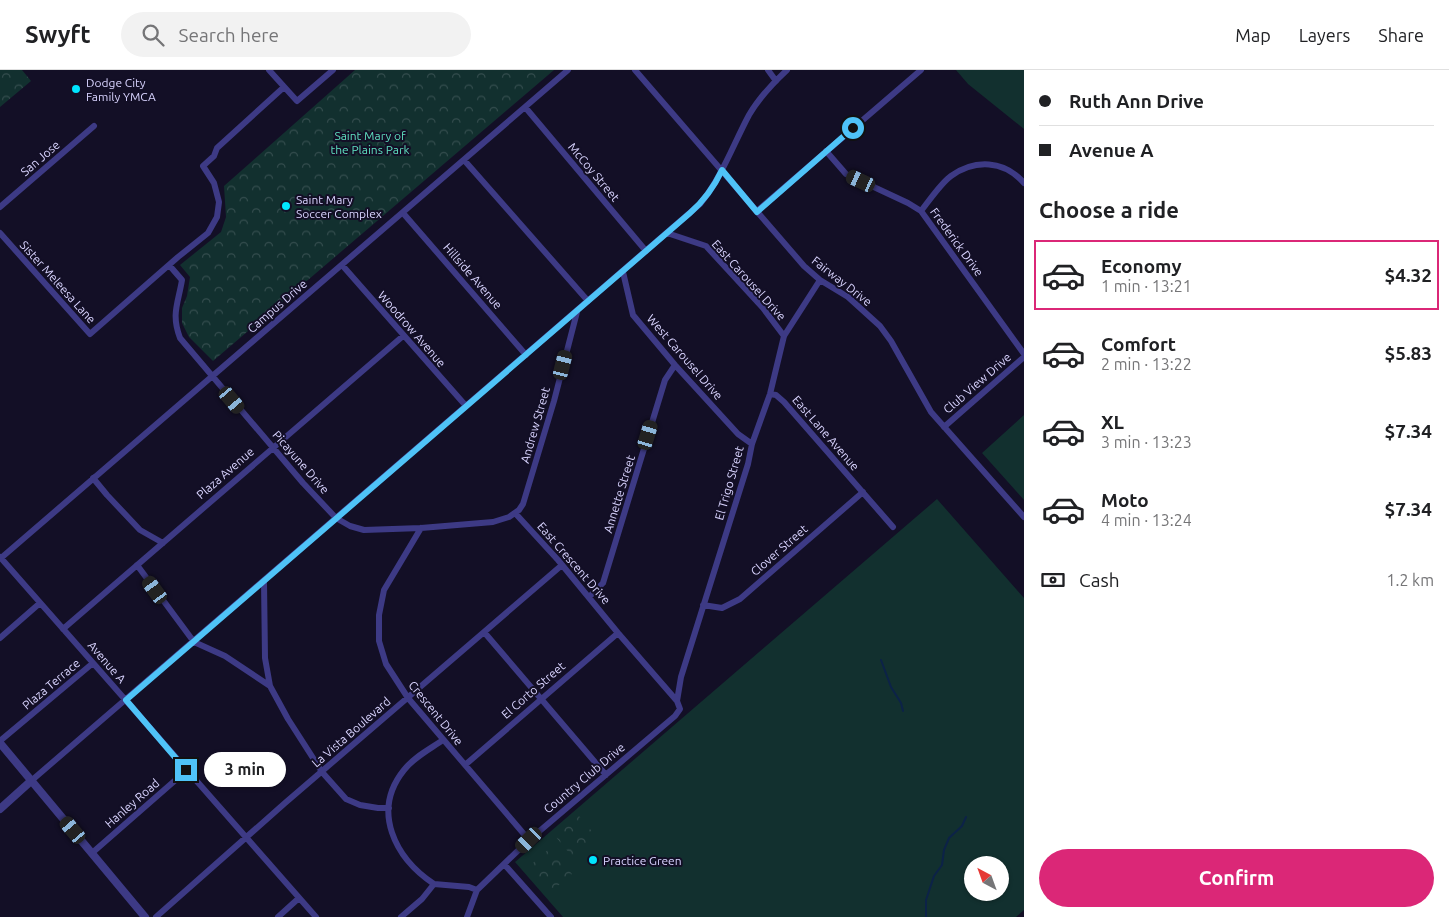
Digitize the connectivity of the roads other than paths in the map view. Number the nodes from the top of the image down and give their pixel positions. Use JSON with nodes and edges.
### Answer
{"nodes":[{"id":1,"x":269,"y":70,"type":"edge"},
{"id":2,"x":333,"y":70,"type":"edge"},
{"id":3,"x":568,"y":70,"type":"edge"},
{"id":4,"x":635,"y":70,"type":"edge"},
{"id":5,"x":768,"y":70,"type":"edge"},
{"id":6,"x":787,"y":70,"type":"edge"},
{"id":7,"x":921,"y":70,"type":"edge"},
{"id":8,"x":776,"y":81,"type":"junction"},
{"id":9,"x":284,"y":87,"type":"junction"},
{"id":10,"x":525,"y":107,"type":"junction"},
{"id":11,"x":94,"y":126,"type":"dead end"},
{"id":12,"x":826,"y":151,"type":"junction"},
{"id":13,"x":464,"y":160,"type":"junction"},
{"id":14,"x":722,"y":170,"type":"junction"},
{"id":15,"x":1024,"y":183,"type":"edge"},
{"id":16,"x":0,"y":207,"type":"edge"},
{"id":17,"x":921,"y":211,"type":"junction"},
{"id":18,"x":757,"y":212,"type":"junction"},
{"id":19,"x":403,"y":213,"type":"junction"},
{"id":20,"x":0,"y":233,"type":"edge"},
{"id":21,"x":668,"y":233,"type":"junction"},
{"id":22,"x":646,"y":251,"type":"junction"},
{"id":23,"x":169,"y":265,"type":"junction"},
{"id":24,"x":342,"y":265,"type":"junction"},
{"id":25,"x":623,"y":272,"type":"junction"},
{"id":26,"x":820,"y":280,"type":"junction"},
{"id":27,"x":588,"y":301,"type":"junction"},
{"id":28,"x":577,"y":311,"type":"junction"},
{"id":29,"x":403,"y":336,"type":"junction"},
{"id":30,"x":784,"y":336,"type":"junction"},
{"id":31,"x":526,"y":355,"type":"junction"},
{"id":32,"x":1024,"y":356,"type":"edge"},
{"id":33,"x":675,"y":365,"type":"junction"},
{"id":34,"x":211,"y":377,"type":"junction"},
{"id":35,"x":770,"y":394,"type":"junction"},
{"id":36,"x":466,"y":406,"type":"junction"},
{"id":37,"x":944,"y":427,"type":"junction"},
{"id":38,"x":752,"y":444,"type":"junction"},
{"id":39,"x":273,"y":447,"type":"junction"},
{"id":40,"x":93,"y":478,"type":"junction"},
{"id":41,"x":863,"y":492,"type":"junction"},
{"id":42,"x":515,"y":513,"type":"junction"},
{"id":43,"x":1024,"y":517,"type":"edge"},
{"id":44,"x":336,"y":518,"type":"junction"},
{"id":45,"x":893,"y":527,"type":"dead end"},
{"id":46,"x":422,"y":528,"type":"junction"},
{"id":47,"x":162,"y":543,"type":"junction"},
{"id":48,"x":1,"y":557,"type":"edge"},
{"id":49,"x":137,"y":565,"type":"junction"},
{"id":50,"x":562,"y":565,"type":"junction"},
{"id":51,"x":264,"y":582,"type":"junction"},
{"id":52,"x":589,"y":597,"type":"junction"},
{"id":53,"x":40,"y":603,"type":"junction"},
{"id":54,"x":703,"y":605,"type":"junction"},
{"id":55,"x":63,"y":629,"type":"junction"},
{"id":56,"x":484,"y":632,"type":"junction"},
{"id":57,"x":618,"y":633,"type":"junction"},
{"id":58,"x":0,"y":638,"type":"edge"},
{"id":59,"x":194,"y":642,"type":"junction"},
{"id":60,"x":93,"y":663,"type":"junction"},
{"id":61,"x":270,"y":686,"type":"junction"},
{"id":62,"x":408,"y":698,"type":"junction"},
{"id":63,"x":541,"y":698,"type":"junction"},
{"id":64,"x":126,"y":700,"type":"junction"},
{"id":65,"x":677,"y":700,"type":"junction"},
{"id":66,"x":443,"y":740,"type":"junction"},
{"id":67,"x":0,"y":742,"type":"edge"},
{"id":68,"x":465,"y":765,"type":"junction"},
{"id":69,"x":186,"y":770,"type":"junction"},
{"id":70,"x":322,"y":772,"type":"junction"},
{"id":71,"x":606,"y":775,"type":"junction"},
{"id":72,"x":31,"y":781,"type":"junction"},
{"id":73,"x":390,"y":808,"type":"junction"},
{"id":74,"x":0,"y":809,"type":"edge"},
{"id":75,"x":246,"y":837,"type":"junction"},
{"id":76,"x":529,"y":840,"type":"junction"},
{"id":77,"x":92,"y":853,"type":"junction"},
{"id":78,"x":504,"y":864,"type":"junction"},
{"id":79,"x":434,"y":884,"type":"junction"},
{"id":80,"x":477,"y":890,"type":"junction"},
{"id":81,"x":299,"y":898,"type":"junction"},
{"id":82,"x":145,"y":917,"type":"edge"},
{"id":83,"x":156,"y":917,"type":"edge"},
{"id":84,"x":278,"y":917,"type":"edge"},
{"id":85,"x":316,"y":917,"type":"edge"},
{"id":86,"x":401,"y":917,"type":"edge"},
{"id":87,"x":467,"y":917,"type":"edge"},
{"id":88,"x":551,"y":917,"type":"edge"}],
"edges":[{"from":1,"to":9,"type":"street"},
{"from":2,"to":9,"type":"street"},
{"from":3,"to":10,"type":"street","name":"Campus Drive"},
{"from":4,"to":14,"type":"street","name":"Fairway Drive"},
{"from":5,"to":8,"type":"street"},
{"from":6,"to":8,"type":"street"},
{"from":7,"to":12,"type":"street"},
{"from":8,"to":14,"type":"street"},
{"from":9,"to":23,"type":"street","name":"Sister Meleesa Lane"},
{"from":10,"to":13,"type":"street","name":"Campus Drive"},
{"from":10,"to":22,"type":"street","name":"McCoy Street"},
{"from":11,"to":16,"type":"street","name":"San Jose"},
{"from":12,"to":17,"type":"street","name":"Frederick Drive"},
{"from":12,"to":18,"type":"street"},
{"from":13,"to":19,"type":"street","name":"Campus Drive"},
{"from":13,"to":27,"type":"street"},
{"from":14,"to":18,"type":"street","name":"Fairway Drive"},
{"from":14,"to":21,"type":"street"},
{"from":15,"to":17,"type":"street"},
{"from":17,"to":32,"type":"street","name":"Frederick Drive"},
{"from":18,"to":26,"type":"street","name":"Fairway Drive"},
{"from":19,"to":24,"type":"street","name":"Campus Drive"},
{"from":19,"to":31,"type":"street","name":"Hillside Avenue"},
{"from":20,"to":23,"type":"street","name":"Sister Meleesa Lane"},
{"from":21,"to":22,"type":"street"},
{"from":21,"to":30,"type":"street","name":"East Carousel Drive"},
{"from":22,"to":25,"type":"street"},
{"from":23,"to":34,"type":"street"},
{"from":24,"to":29,"type":"street","name":"Woodrow Avenue"},
{"from":24,"to":34,"type":"street","name":"Campus Drive"},
{"from":25,"to":27,"type":"street"},
{"from":25,"to":33,"type":"street","name":"West Carousel Drive"},
{"from":26,"to":30,"type":"street","name":"El Trigo Street"},
{"from":26,"to":37,"type":"street","name":"Fairway Drive"},
{"from":27,"to":28,"type":"street"},
{"from":28,"to":31,"type":"street"},
{"from":28,"to":42,"type":"street","name":"Andrew Street"},
{"from":29,"to":36,"type":"street","name":"Woodrow Avenue"},
{"from":29,"to":39,"type":"street","name":"Plaza Avenue"},
{"from":30,"to":35,"type":"street","name":"El Trigo Street"},
{"from":31,"to":36,"type":"street"},
{"from":32,"to":37,"type":"street","name":"Club View Drive"},
{"from":33,"to":38,"type":"street","name":"West Carousel Drive"},
{"from":33,"to":52,"type":"street","name":"Annette Street"},
{"from":34,"to":39,"type":"street","name":"Picayune Drive"},
{"from":34,"to":40,"type":"street","name":"Campus Drive"},
{"from":35,"to":38,"type":"street","name":"El Trigo Street"},
{"from":35,"to":41,"type":"street","name":"East Lane Avenue"},
{"from":36,"to":44,"type":"street"},
{"from":37,"to":43,"type":"street","name":"Fairway Drive"},
{"from":38,"to":54,"type":"street","name":"El Trigo Street"},
{"from":39,"to":44,"type":"street","name":"Picayune Drive"},
{"from":39,"to":47,"type":"street","name":"Plaza Avenue"},
{"from":40,"to":47,"type":"street"},
{"from":40,"to":48,"type":"street","name":"Campus Drive"},
{"from":41,"to":45,"type":"street","name":"East Lane Avenue"},
{"from":41,"to":54,"type":"street","name":"Clover Street"},
{"from":42,"to":46,"type":"street"},
{"from":42,"to":50,"type":"street","name":"East Crescent Drive"},
{"from":44,"to":46,"type":"street","name":"Picayune Drive"},
{"from":44,"to":51,"type":"street"},
{"from":46,"to":62,"type":"street","name":"Crescent Drive"},
{"from":47,"to":49,"type":"street","name":"Plaza Avenue"},
{"from":48,"to":53,"type":"street","name":"Avenue A"},
{"from":49,"to":55,"type":"street","name":"Plaza Avenue"},
{"from":49,"to":59,"type":"street"},
{"from":50,"to":52,"type":"street","name":"East Crescent Drive"},
{"from":50,"to":56,"type":"street","name":"La Vista Boulevard"},
{"from":51,"to":59,"type":"street"},
{"from":51,"to":61,"type":"street"},
{"from":52,"to":57,"type":"street","name":"East Crescent Drive"},
{"from":53,"to":55,"type":"street","name":"Avenue A"},
{"from":53,"to":58,"type":"street"},
{"from":54,"to":65,"type":"street","name":"El Trigo Street"},
{"from":55,"to":60,"type":"street","name":"Avenue A"},
{"from":56,"to":62,"type":"street","name":"La Vista Boulevard"},
{"from":56,"to":63,"type":"street"},
{"from":57,"to":63,"type":"street","name":"El Corto Street"},
{"from":57,"to":65,"type":"street","name":"East Crescent Drive"},
{"from":59,"to":61,"type":"street"},
{"from":59,"to":64,"type":"street"},
{"from":60,"to":64,"type":"street","name":"Avenue A"},
{"from":60,"to":67,"type":"street","name":"Plaza Terrace"},
{"from":61,"to":70,"type":"street"},
{"from":62,"to":66,"type":"street","name":"Crescent Drive"},
{"from":62,"to":70,"type":"street","name":"La Vista Boulevard"},
{"from":63,"to":68,"type":"street","name":"El Corto Street"},
{"from":63,"to":71,"type":"street"},
{"from":64,"to":69,"type":"street","name":"Avenue A"},
{"from":64,"to":72,"type":"street"},
{"from":65,"to":71,"type":"street","name":"Country Club Drive"},
{"from":66,"to":68,"type":"street","name":"Crescent Drive"},
{"from":66,"to":73,"type":"street"},
{"from":67,"to":72,"type":"street"},
{"from":68,"to":76,"type":"street","name":"Crescent Drive"},
{"from":69,"to":75,"type":"street","name":"Avenue A"},
{"from":69,"to":77,"type":"street","name":"Hanley Road"},
{"from":70,"to":73,"type":"street"},
{"from":70,"to":75,"type":"street","name":"La Vista Boulevard"},
{"from":71,"to":76,"type":"street","name":"Country Club Drive"},
{"from":72,"to":74,"type":"street"},
{"from":72,"to":77,"type":"street"},
{"from":73,"to":79,"type":"street"},
{"from":75,"to":81,"type":"street","name":"Avenue A"},
{"from":75,"to":83,"type":"street","name":"La Vista Boulevard"},
{"from":76,"to":78,"type":"street","name":"Country Club Drive"},
{"from":77,"to":82,"type":"street"},
{"from":78,"to":80,"type":"street"},
{"from":78,"to":88,"type":"street"},
{"from":79,"to":80,"type":"street"},
{"from":79,"to":86,"type":"street"},
{"from":80,"to":87,"type":"street"},
{"from":81,"to":84,"type":"street"},
{"from":81,"to":85,"type":"street","name":"Avenue A"}]}
